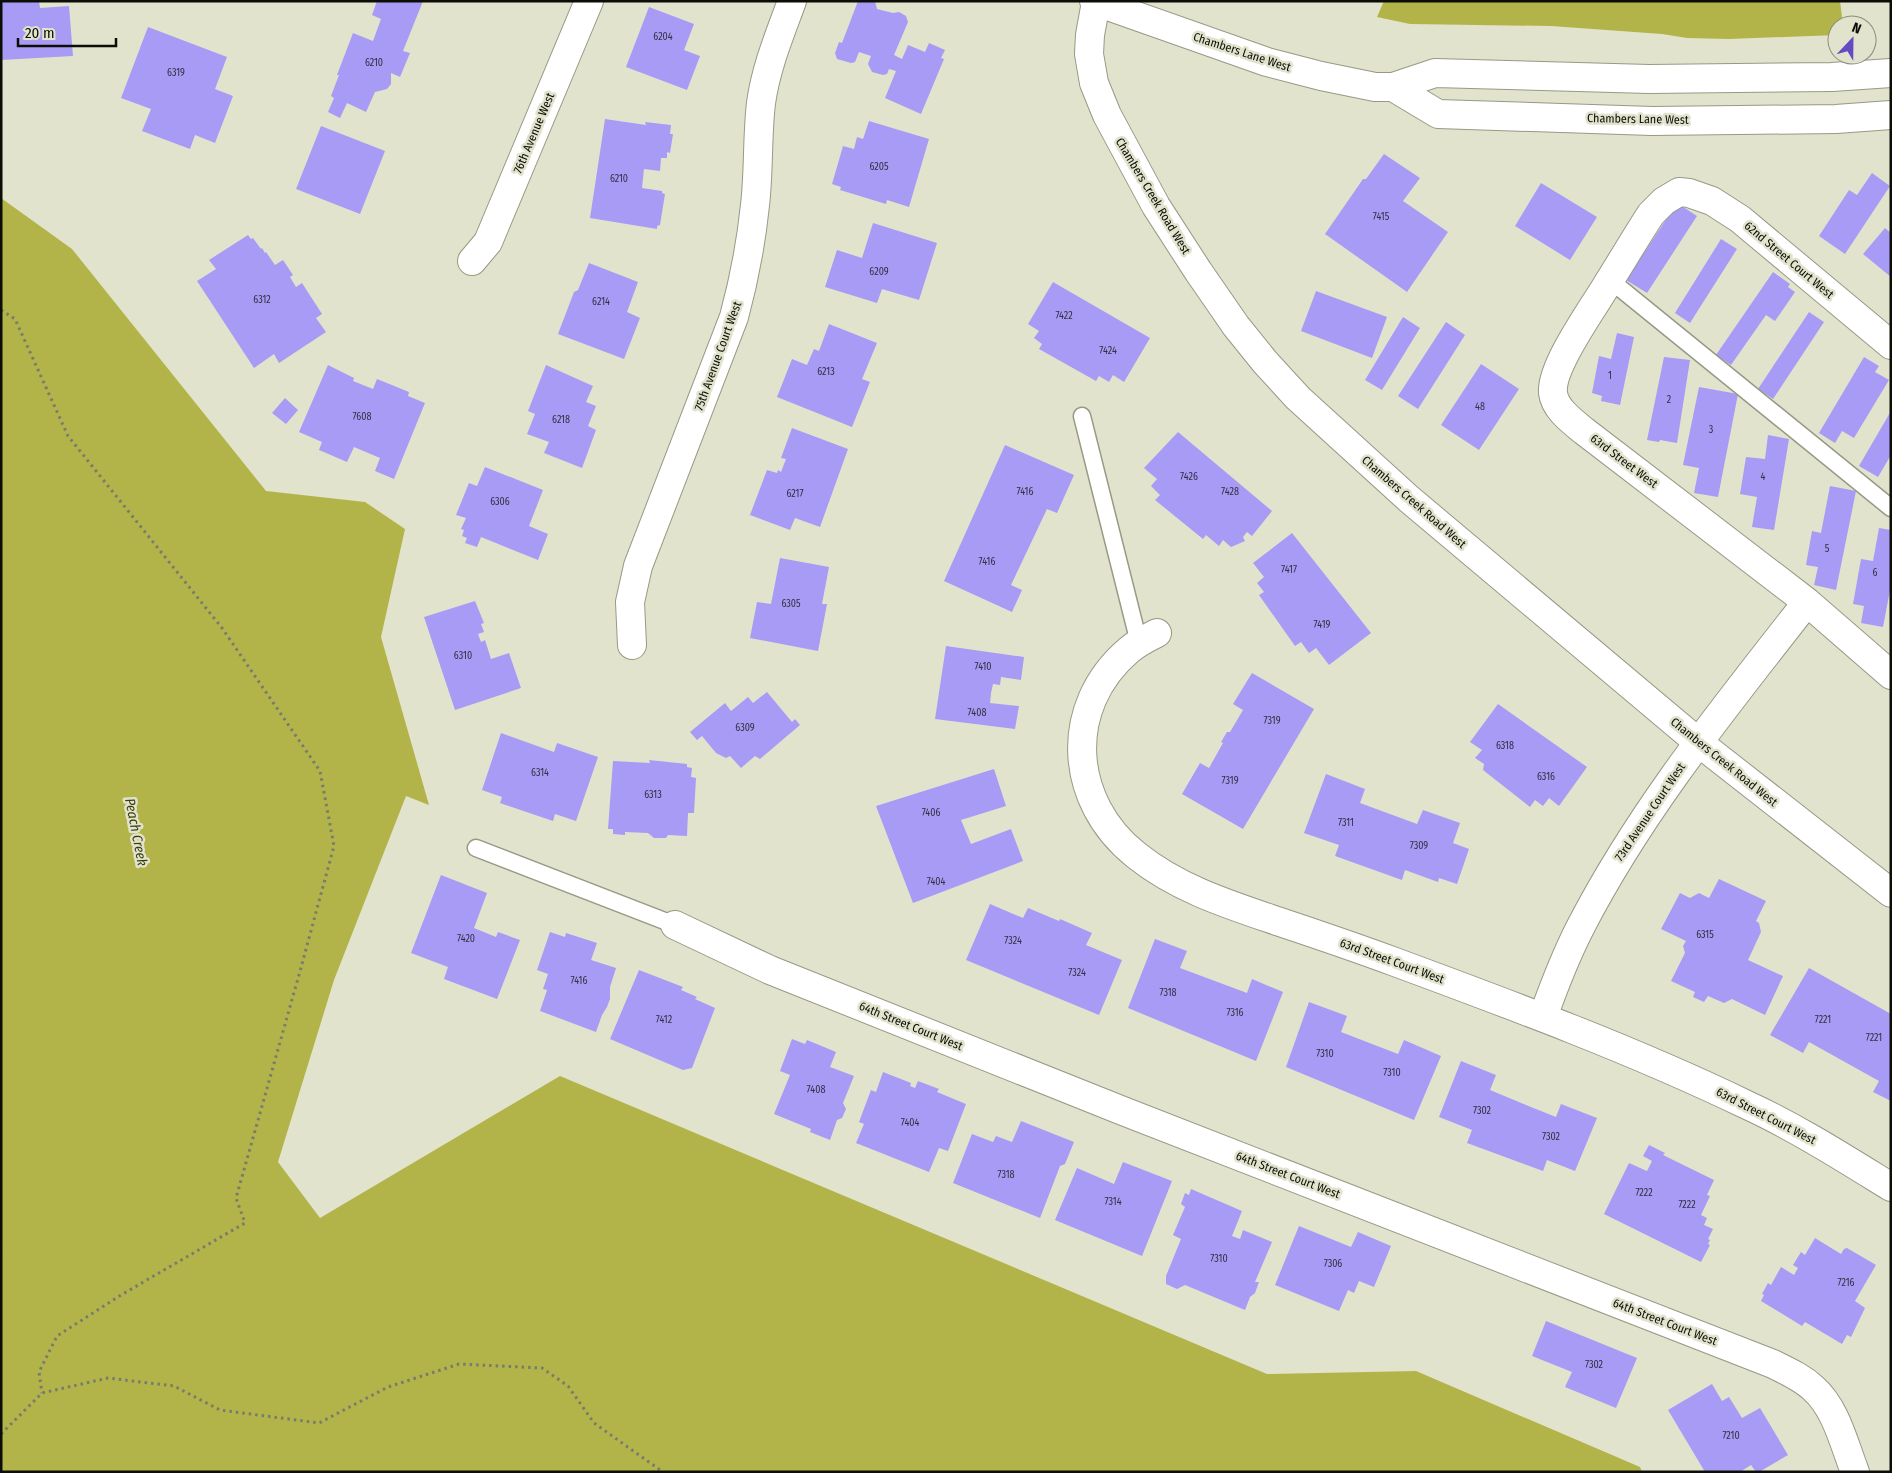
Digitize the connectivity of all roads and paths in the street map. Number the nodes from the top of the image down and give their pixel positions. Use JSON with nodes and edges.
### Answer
{"nodes":[{"id":1,"x":589,"y":1,"type":"edge"},
{"id":2,"x":792,"y":1,"type":"edge"},
{"id":3,"x":1095,"y":2,"type":"edge"},
{"id":4,"x":1891,"y":73,"type":"edge"},
{"id":5,"x":1393,"y":87,"type":"junction"},
{"id":6,"x":1891,"y":115,"type":"edge"},
{"id":7,"x":1679,"y":192,"type":"joint"},
{"id":8,"x":472,"y":261,"type":"dead end"},
{"id":9,"x":1610,"y":280,"type":"junction"},
{"id":10,"x":1,"y":310,"type":"edge"},
{"id":11,"x":1891,"y":345,"type":"edge"},
{"id":12,"x":1082,"y":416,"type":"dead end"},
{"id":13,"x":1891,"y":508,"type":"edge"},
{"id":14,"x":1807,"y":602,"type":"junction"},
{"id":15,"x":1148,"y":638,"type":"joint"},
{"id":16,"x":632,"y":645,"type":"dead end"},
{"id":17,"x":1891,"y":675,"type":"edge"},
{"id":18,"x":1698,"y":742,"type":"junction"},
{"id":19,"x":476,"y":848,"type":"dead end"},
{"id":20,"x":1891,"y":893,"type":"edge"},
{"id":21,"x":675,"y":925,"type":"joint"},
{"id":22,"x":1543,"y":1017,"type":"junction"},
{"id":23,"x":1891,"y":1187,"type":"edge"},
{"id":24,"x":42,"y":1394,"type":"junction"},
{"id":25,"x":1,"y":1434,"type":"edge"},
{"id":26,"x":663,"y":1472,"type":"edge"},
{"id":27,"x":1855,"y":1472,"type":"edge"}],
"edges":[{"from":1,"to":8,"type":"street","name":"76th Avenue West"},
{"from":2,"to":16,"type":"street","name":"75th Avenue Court West"},
{"from":3,"to":5,"type":"street","name":"Chambers Lane West"},
{"from":3,"to":18,"type":"street","name":"Chambers Creek Road West"},
{"from":4,"to":5,"type":"street","name":"Chambers Lane West"},
{"from":5,"to":6,"type":"street","name":"Chambers Lane West"},
{"from":7,"to":9,"type":"street","name":"63rd Street West"},
{"from":7,"to":11,"type":"street","name":"62nd Street Court West"},
{"from":9,"to":13,"type":"lane"},
{"from":9,"to":14,"type":"street","name":"63rd Street West"},
{"from":10,"to":24,"type":"path"},
{"from":12,"to":15,"type":"lane"},
{"from":14,"to":17,"type":"street","name":"63rd Street West"},
{"from":14,"to":18,"type":"street","name":"73rd Avenue Court West"},
{"from":15,"to":22,"type":"street","name":"63rd Street Court West"},
{"from":18,"to":20,"type":"street","name":"Chambers Creek Road West"},
{"from":18,"to":22,"type":"street","name":"73rd Avenue Court West"},
{"from":19,"to":21,"type":"lane"},
{"from":21,"to":27,"type":"street","name":"64th Street Court West"},
{"from":22,"to":23,"type":"street","name":"63rd Street Court West"},
{"from":24,"to":25,"type":"path"},
{"from":24,"to":26,"type":"path"}]}
